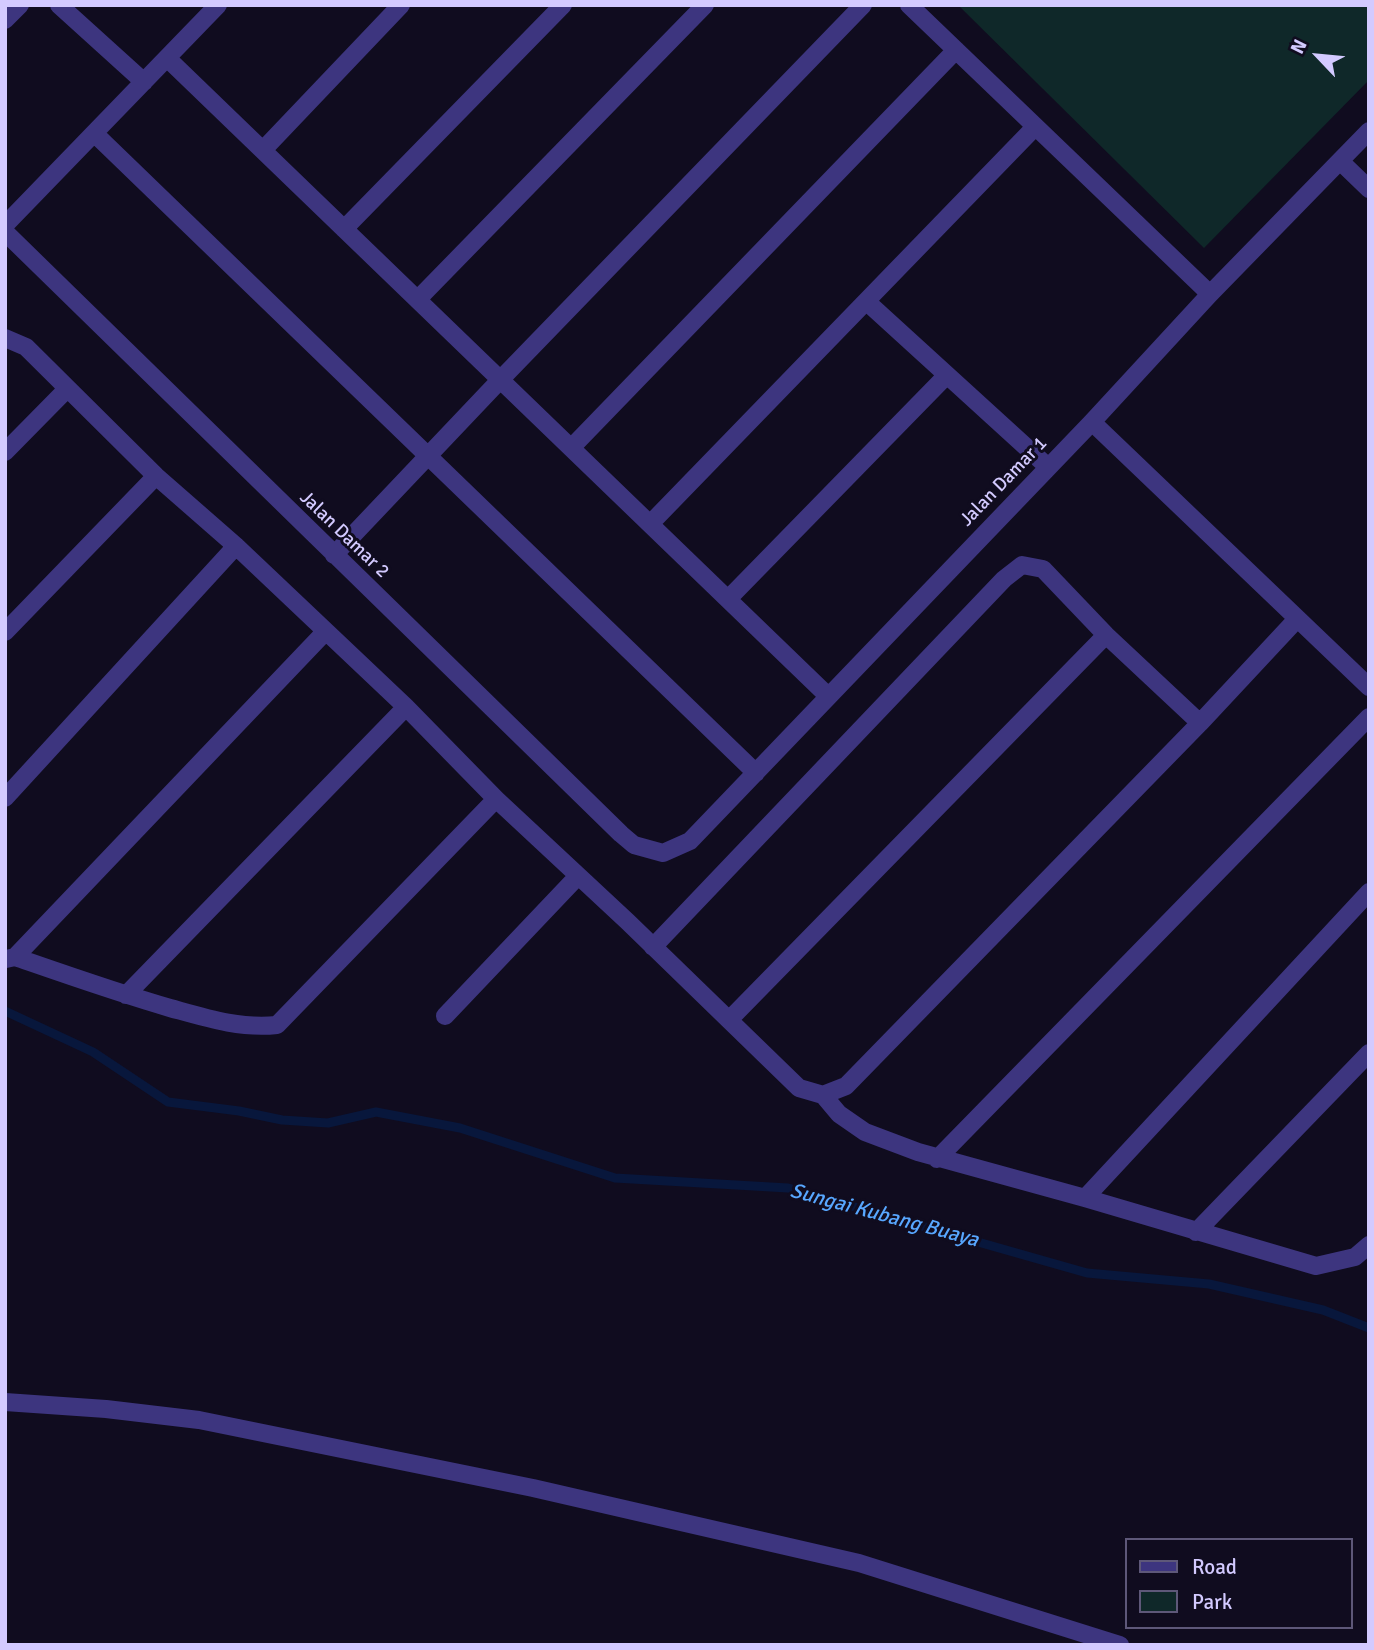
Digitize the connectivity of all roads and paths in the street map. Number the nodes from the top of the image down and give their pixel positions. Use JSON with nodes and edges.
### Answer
{"nodes":[{"id":1,"x":20,"y":5,"type":"edge"},
{"id":2,"x":59,"y":5,"type":"edge"},
{"id":3,"x":218,"y":5,"type":"edge"},
{"id":4,"x":401,"y":5,"type":"edge"},
{"id":5,"x":563,"y":5,"type":"edge"},
{"id":6,"x":705,"y":5,"type":"edge"},
{"id":7,"x":863,"y":5,"type":"edge"},
{"id":8,"x":909,"y":5,"type":"edge"},
{"id":9,"x":5,"y":20,"type":"edge"},
{"id":10,"x":956,"y":50,"type":"junction"},
{"id":11,"x":167,"y":58,"type":"junction"},
{"id":12,"x":144,"y":82,"type":"junction"},
{"id":13,"x":1035,"y":127,"type":"junction"},
{"id":14,"x":1369,"y":131,"type":"edge"},
{"id":15,"x":94,"y":133,"type":"junction"},
{"id":16,"x":263,"y":150,"type":"junction"},
{"id":17,"x":1340,"y":161,"type":"junction"},
{"id":18,"x":1369,"y":189,"type":"edge"},
{"id":19,"x":5,"y":225,"type":"edge"},
{"id":20,"x":344,"y":229,"type":"junction"},
{"id":21,"x":5,"y":232,"type":"edge"},
{"id":22,"x":1210,"y":293,"type":"junction"},
{"id":23,"x":418,"y":299,"type":"junction"},
{"id":24,"x":867,"y":302,"type":"junction"},
{"id":25,"x":5,"y":338,"type":"edge"},
{"id":26,"x":947,"y":375,"type":"junction"},
{"id":27,"x":501,"y":379,"type":"junction"},
{"id":28,"x":67,"y":389,"type":"junction"},
{"id":29,"x":1092,"y":422,"type":"junction"},
{"id":30,"x":571,"y":448,"type":"junction"},
{"id":31,"x":5,"y":452,"type":"edge"},
{"id":32,"x":428,"y":456,"type":"junction"},
{"id":33,"x":1048,"y":467,"type":"junction"},
{"id":34,"x":156,"y":476,"type":"junction"},
{"id":35,"x":650,"y":524,"type":"junction"},
{"id":36,"x":236,"y":546,"type":"junction"},
{"id":37,"x":334,"y":555,"type":"junction"},
{"id":38,"x":729,"y":598,"type":"junction"},
{"id":39,"x":1297,"y":619,"type":"junction"},
{"id":40,"x":5,"y":632,"type":"edge"},
{"id":41,"x":325,"y":632,"type":"junction"},
{"id":42,"x":1106,"y":635,"type":"junction"},
{"id":43,"x":1369,"y":687,"type":"edge"},
{"id":44,"x":828,"y":696,"type":"junction"},
{"id":45,"x":406,"y":707,"type":"junction"},
{"id":46,"x":1369,"y":717,"type":"edge"},
{"id":47,"x":1200,"y":723,"type":"junction"},
{"id":48,"x":756,"y":773,"type":"junction"},
{"id":49,"x":5,"y":798,"type":"edge"},
{"id":50,"x":496,"y":799,"type":"junction"},
{"id":51,"x":663,"y":853,"type":"joint"},
{"id":52,"x":578,"y":876,"type":"junction"},
{"id":53,"x":1369,"y":892,"type":"edge"},
{"id":54,"x":653,"y":947,"type":"junction"},
{"id":55,"x":10,"y":958,"type":"edge"},
{"id":56,"x":126,"y":995,"type":"junction"},
{"id":57,"x":445,"y":1016,"type":"dead end"},
{"id":58,"x":729,"y":1020,"type":"junction"},
{"id":59,"x":1369,"y":1054,"type":"edge"},
{"id":60,"x":823,"y":1095,"type":"junction"},
{"id":61,"x":937,"y":1159,"type":"junction"},
{"id":62,"x":1085,"y":1198,"type":"junction"},
{"id":63,"x":1196,"y":1232,"type":"junction"},
{"id":64,"x":1369,"y":1245,"type":"edge"},
{"id":65,"x":5,"y":1402,"type":"edge"},
{"id":66,"x":1120,"y":1645,"type":"edge"}],
"edges":[{"from":1,"to":9,"type":"street"},
{"from":2,"to":12,"type":"street"},
{"from":3,"to":11,"type":"street"},
{"from":4,"to":16,"type":"street"},
{"from":5,"to":20,"type":"street"},
{"from":6,"to":23,"type":"street"},
{"from":7,"to":27,"type":"street"},
{"from":8,"to":10,"type":"street"},
{"from":10,"to":13,"type":"street"},
{"from":10,"to":30,"type":"street"},
{"from":11,"to":12,"type":"street"},
{"from":11,"to":16,"type":"street"},
{"from":12,"to":15,"type":"street"},
{"from":13,"to":22,"type":"street"},
{"from":13,"to":24,"type":"street"},
{"from":14,"to":17,"type":"street","name":"Jalan Damar 1"},
{"from":15,"to":19,"type":"street"},
{"from":15,"to":32,"type":"street"},
{"from":16,"to":20,"type":"street"},
{"from":17,"to":18,"type":"street"},
{"from":17,"to":22,"type":"street","name":"Jalan Damar 1"},
{"from":20,"to":23,"type":"street"},
{"from":21,"to":37,"type":"street","name":"Jalan Damar 2"},
{"from":22,"to":29,"type":"street","name":"Jalan Damar 1"},
{"from":23,"to":27,"type":"street"},
{"from":24,"to":26,"type":"street"},
{"from":24,"to":35,"type":"street"},
{"from":25,"to":28,"type":"street"},
{"from":26,"to":33,"type":"street"},
{"from":26,"to":38,"type":"street"},
{"from":27,"to":30,"type":"street"},
{"from":27,"to":32,"type":"street"},
{"from":28,"to":31,"type":"street"},
{"from":28,"to":34,"type":"street"},
{"from":29,"to":33,"type":"street","name":"Jalan Damar 1"},
{"from":29,"to":39,"type":"street"},
{"from":30,"to":35,"type":"street"},
{"from":32,"to":37,"type":"street"},
{"from":32,"to":48,"type":"street"},
{"from":33,"to":44,"type":"street","name":"Jalan Damar 1"},
{"from":34,"to":36,"type":"street"},
{"from":34,"to":40,"type":"street"},
{"from":35,"to":38,"type":"street"},
{"from":36,"to":41,"type":"street"},
{"from":36,"to":49,"type":"street"},
{"from":37,"to":51,"type":"street","name":"Jalan Damar 2"},
{"from":38,"to":44,"type":"street"},
{"from":39,"to":43,"type":"street"},
{"from":39,"to":47,"type":"street"},
{"from":41,"to":45,"type":"street"},
{"from":41,"to":55,"type":"street"},
{"from":42,"to":47,"type":"street"},
{"from":42,"to":54,"type":"street"},
{"from":42,"to":58,"type":"street"},
{"from":44,"to":48,"type":"street","name":"Jalan Damar 1"},
{"from":45,"to":50,"type":"street"},
{"from":45,"to":56,"type":"street"},
{"from":46,"to":61,"type":"street"},
{"from":47,"to":60,"type":"street"},
{"from":48,"to":51,"type":"street","name":"Jalan Damar 1"},
{"from":50,"to":52,"type":"street"},
{"from":50,"to":56,"type":"street"},
{"from":52,"to":54,"type":"street"},
{"from":52,"to":57,"type":"street"},
{"from":53,"to":62,"type":"street"},
{"from":54,"to":58,"type":"street"},
{"from":55,"to":56,"type":"street"},
{"from":58,"to":60,"type":"street"},
{"from":59,"to":63,"type":"street"},
{"from":60,"to":61,"type":"street"},
{"from":61,"to":62,"type":"street"},
{"from":62,"to":63,"type":"street"},
{"from":63,"to":64,"type":"street"},
{"from":65,"to":66,"type":"street"}]}
